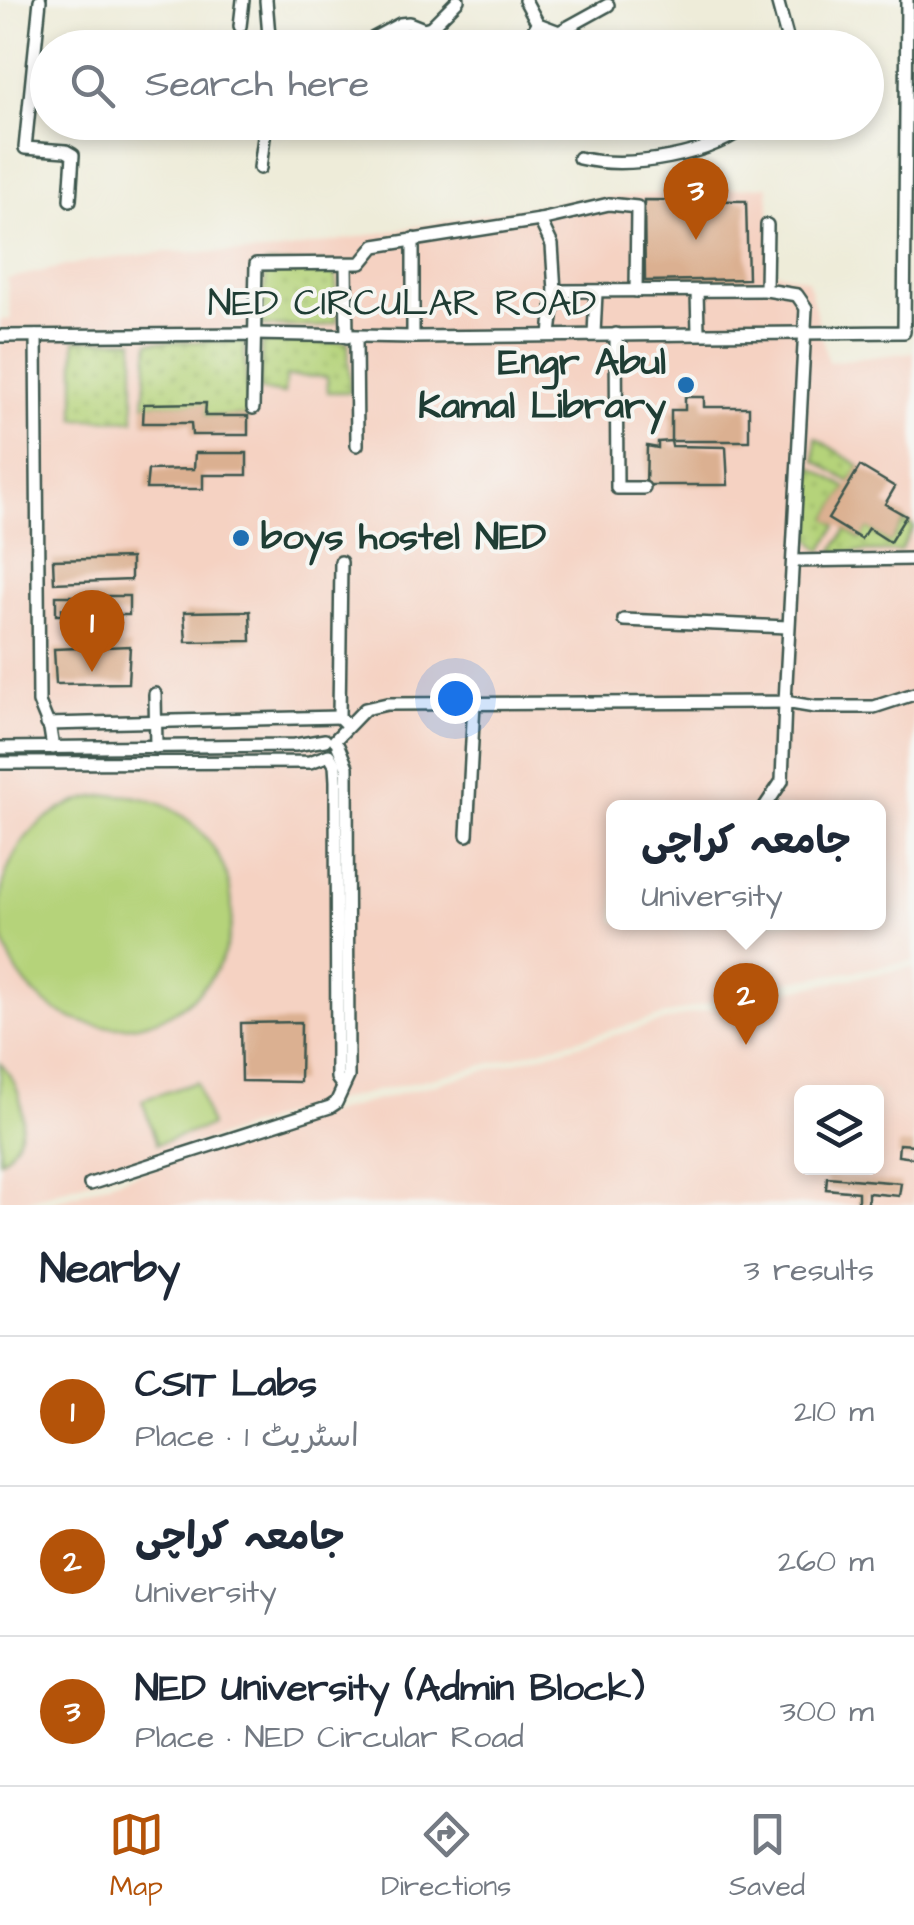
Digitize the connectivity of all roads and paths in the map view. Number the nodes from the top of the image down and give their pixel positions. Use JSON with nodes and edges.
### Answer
{"nodes":[{"id":1,"x":40,"y":0,"type":"edge"},
{"id":2,"x":244,"y":0,"type":"edge"},
{"id":3,"x":266,"y":0,"type":"edge"},
{"id":4,"x":458,"y":0,"type":"edge"},
{"id":5,"x":526,"y":0,"type":"edge"},
{"id":6,"x":776,"y":0,"type":"edge"},
{"id":7,"x":907,"y":0,"type":"edge"},
{"id":8,"x":608,"y":5,"type":"dead end"},
{"id":9,"x":538,"y":24,"type":"junction"},
{"id":10,"x":240,"y":26,"type":"dead end"},
{"id":11,"x":432,"y":27,"type":"junction"},
{"id":12,"x":37,"y":30,"type":"edge"},
{"id":13,"x":268,"y":30,"type":"edge"},
{"id":14,"x":389,"y":30,"type":"edge"},
{"id":15,"x":434,"y":30,"type":"edge"},
{"id":16,"x":534,"y":30,"type":"edge"},
{"id":17,"x":553,"y":30,"type":"edge"},
{"id":18,"x":562,"y":30,"type":"edge"},
{"id":19,"x":785,"y":30,"type":"edge"},
{"id":20,"x":30,"y":92,"type":"edge"},
{"id":21,"x":264,"y":140,"type":"edge"},
{"id":22,"x":717,"y":140,"type":"edge"},
{"id":23,"x":579,"y":158,"type":"dead end"},
{"id":24,"x":260,"y":168,"type":"dead end"},
{"id":25,"x":70,"y":200,"type":"dead end"},
{"id":26,"x":540,"y":220,"type":"junction"},
{"id":27,"x":767,"y":225,"type":"dead end"},
{"id":28,"x":413,"y":239,"type":"junction"},
{"id":29,"x":346,"y":264,"type":"junction"},
{"id":30,"x":766,"y":290,"type":"junction"},
{"id":31,"x":554,"y":291,"type":"junction"},
{"id":32,"x":636,"y":291,"type":"junction"},
{"id":33,"x":697,"y":291,"type":"junction"},
{"id":34,"x":596,"y":293,"type":"junction"},
{"id":35,"x":698,"y":332,"type":"junction"},
{"id":36,"x":254,"y":334,"type":"junction"},
{"id":37,"x":550,"y":334,"type":"junction"},
{"id":38,"x":594,"y":334,"type":"junction"},
{"id":39,"x":616,"y":334,"type":"junction"},
{"id":40,"x":805,"y":334,"type":"junction"},
{"id":41,"x":0,"y":336,"type":"edge"},
{"id":42,"x":36,"y":336,"type":"junction"},
{"id":43,"x":352,"y":337,"type":"junction"},
{"id":44,"x":413,"y":337,"type":"junction"},
{"id":45,"x":252,"y":408,"type":"dead end"},
{"id":46,"x":357,"y":445,"type":"dead end"},
{"id":47,"x":644,"y":488,"type":"dead end"},
{"id":48,"x":914,"y":559,"type":"edge"},
{"id":49,"x":342,"y":562,"type":"dead end"},
{"id":50,"x":793,"y":562,"type":"junction"},
{"id":51,"x":62,"y":603,"type":"dead end"},
{"id":52,"x":62,"y":615,"type":"dead end"},
{"id":53,"x":624,"y":620,"type":"dead end"},
{"id":54,"x":788,"y":627,"type":"junction"},
{"id":55,"x":155,"y":694,"type":"dead end"},
{"id":56,"x":914,"y":694,"type":"edge"},
{"id":57,"x":784,"y":702,"type":"junction"},
{"id":58,"x":474,"y":703,"type":"junction"},
{"id":59,"x":343,"y":721,"type":"junction"},
{"id":60,"x":155,"y":723,"type":"junction"},
{"id":61,"x":47,"y":724,"type":"junction"},
{"id":62,"x":332,"y":745,"type":"junction"},
{"id":63,"x":156,"y":747,"type":"junction"},
{"id":64,"x":0,"y":748,"type":"edge"},
{"id":65,"x":52,"y":748,"type":"junction"},
{"id":66,"x":0,"y":763,"type":"edge"},
{"id":67,"x":770,"y":800,"type":"edge"},
{"id":68,"x":467,"y":835,"type":"dead end"},
{"id":69,"x":90,"y":1184,"type":"dead end"}],
"edges":[{"from":1,"to":12,"type":"street"},
{"from":2,"to":10,"type":"street"},
{"from":3,"to":13,"type":"street"},
{"from":4,"to":11,"type":"street"},
{"from":5,"to":9,"type":"street"},
{"from":6,"to":19,"type":"street"},
{"from":7,"to":40,"type":"street","name":"NED CIRCULAR ROAD"},
{"from":8,"to":18,"type":"street"},
{"from":9,"to":16,"type":"street"},
{"from":9,"to":17,"type":"street"},
{"from":11,"to":14,"type":"street"},
{"from":11,"to":15,"type":"street"},
{"from":20,"to":25,"type":"street"},
{"from":21,"to":24,"type":"street"},
{"from":22,"to":23,"type":"street"},
{"from":26,"to":28,"type":"street"},
{"from":26,"to":31,"type":"street"},
{"from":26,"to":32,"type":"street"},
{"from":27,"to":30,"type":"street"},
{"from":28,"to":29,"type":"street"},
{"from":28,"to":44,"type":"street"},
{"from":29,"to":36,"type":"street"},
{"from":29,"to":43,"type":"street"},
{"from":30,"to":33,"type":"street"},
{"from":30,"to":40,"type":"street"},
{"from":31,"to":34,"type":"street"},
{"from":31,"to":37,"type":"street"},
{"from":32,"to":33,"type":"street"},
{"from":32,"to":34,"type":"street"},
{"from":33,"to":35,"type":"street"},
{"from":34,"to":38,"type":"street"},
{"from":35,"to":39,"type":"street","name":"NED CIRCULAR ROAD"},
{"from":35,"to":40,"type":"street","name":"NED CIRCULAR ROAD"},
{"from":36,"to":42,"type":"street","name":"NED CIRCULAR ROAD"},
{"from":36,"to":43,"type":"street","name":"NED CIRCULAR ROAD"},
{"from":36,"to":45,"type":"street"},
{"from":37,"to":38,"type":"street","name":"NED CIRCULAR ROAD"},
{"from":37,"to":44,"type":"street","name":"NED CIRCULAR ROAD"},
{"from":38,"to":39,"type":"street","name":"NED CIRCULAR ROAD"},
{"from":39,"to":47,"type":"street"},
{"from":40,"to":50,"type":"street"},
{"from":41,"to":42,"type":"street","name":"NED CIRCULAR ROAD"},
{"from":42,"to":61,"type":"street"},
{"from":43,"to":44,"type":"street","name":"NED CIRCULAR ROAD"},
{"from":43,"to":46,"type":"street"},
{"from":48,"to":50,"type":"street"},
{"from":49,"to":59,"type":"street"},
{"from":50,"to":54,"type":"street"},
{"from":51,"to":52,"type":"path"},
{"from":53,"to":54,"type":"street"},
{"from":54,"to":57,"type":"street"},
{"from":55,"to":60,"type":"street"},
{"from":56,"to":57,"type":"street"},
{"from":57,"to":58,"type":"street"},
{"from":57,"to":67,"type":"street"},
{"from":58,"to":59,"type":"street"},
{"from":58,"to":68,"type":"street"},
{"from":59,"to":60,"type":"street"},
{"from":59,"to":62,"type":"street"},
{"from":60,"to":61,"type":"street"},
{"from":60,"to":63,"type":"street"},
{"from":61,"to":65,"type":"street"},
{"from":62,"to":63,"type":"street"},
{"from":62,"to":66,"type":"street"},
{"from":62,"to":69,"type":"street"},
{"from":63,"to":65,"type":"street"},
{"from":64,"to":65,"type":"street"}]}
